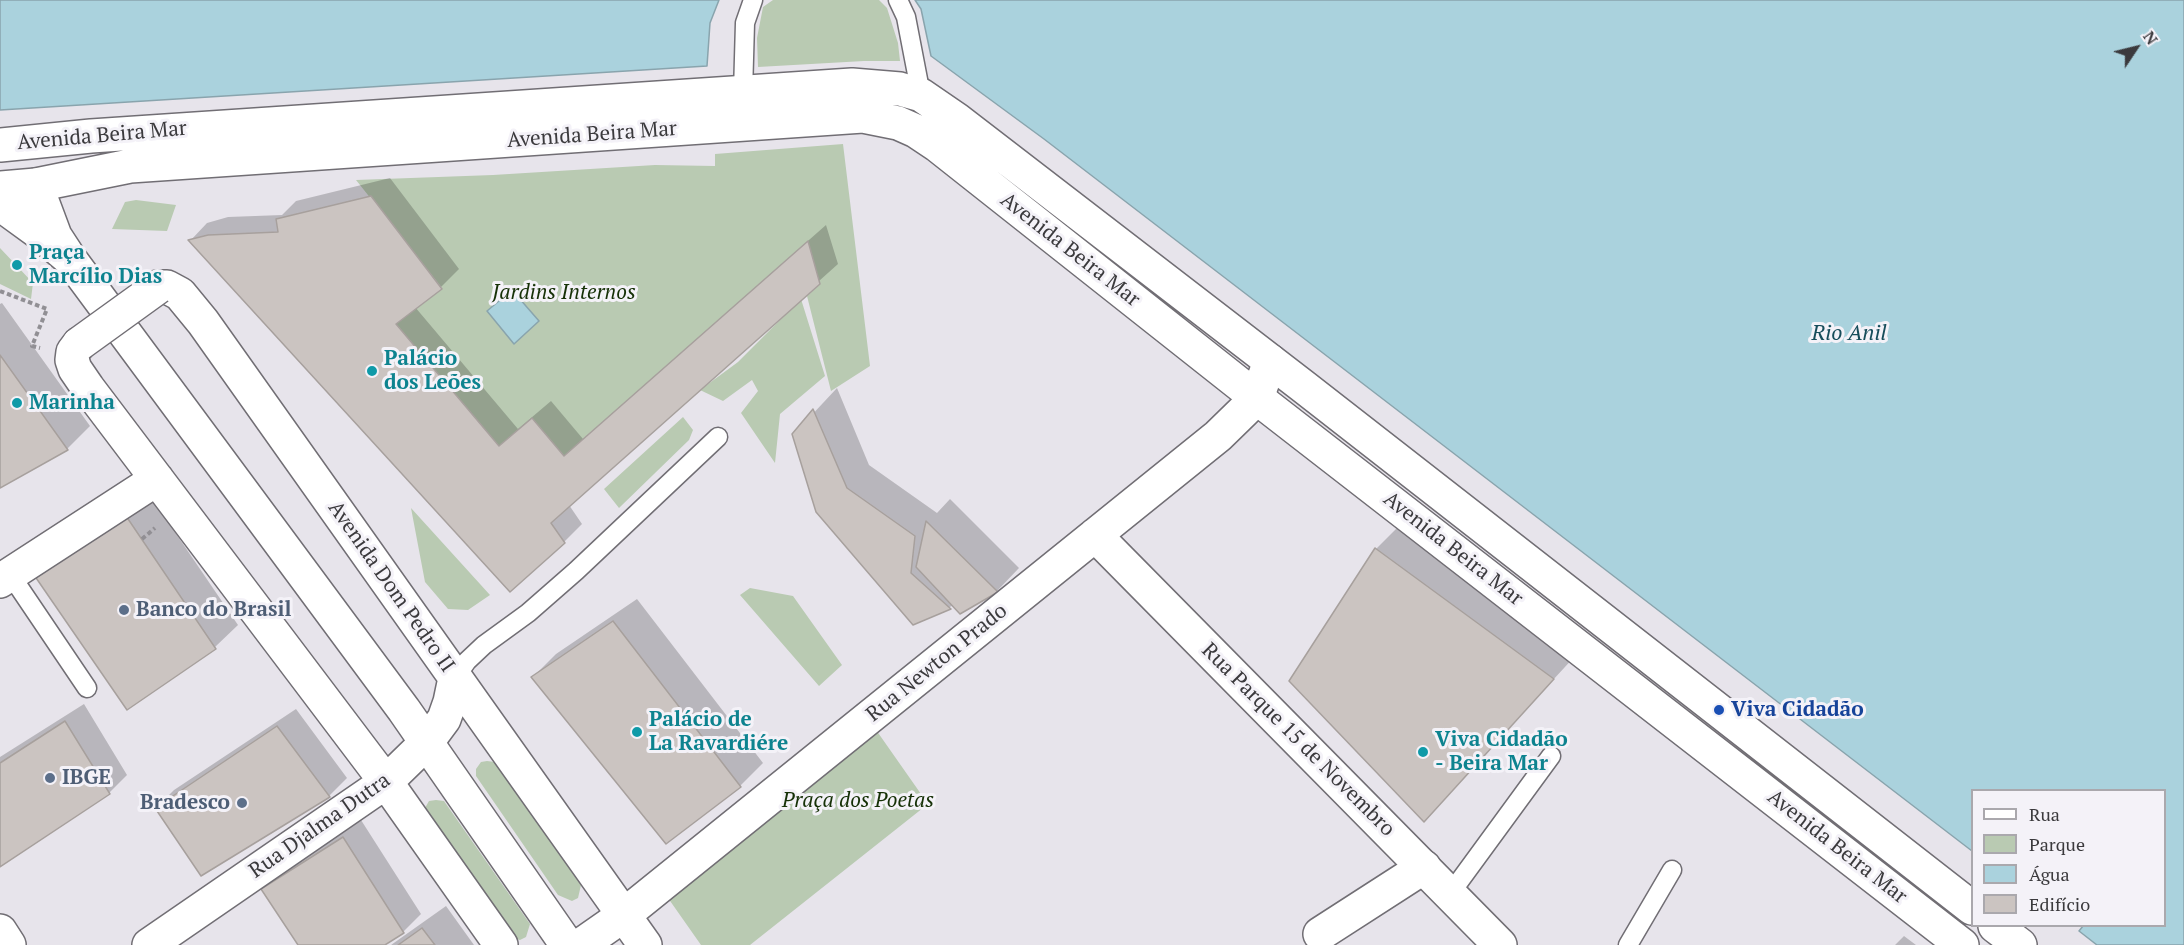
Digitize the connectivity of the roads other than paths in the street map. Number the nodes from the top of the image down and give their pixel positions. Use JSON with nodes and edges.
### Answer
{"nodes":[{"id":1,"x":753,"y":0,"type":"edge"},
{"id":2,"x":898,"y":0,"type":"edge"},
{"id":3,"x":743,"y":93,"type":"junction"},
{"id":4,"x":921,"y":95,"type":"junction"},
{"id":5,"x":91,"y":136,"type":"junction"},
{"id":6,"x":0,"y":145,"type":"edge"},
{"id":7,"x":36,"y":185,"type":"junction"},
{"id":8,"x":0,"y":188,"type":"edge"},
{"id":9,"x":0,"y":204,"type":"edge"},
{"id":10,"x":70,"y":259,"type":"junction"},
{"id":11,"x":1270,"y":361,"type":"junction"},
{"id":12,"x":1257,"y":398,"type":"junction"},
{"id":13,"x":718,"y":437,"type":"dead end"},
{"id":14,"x":157,"y":480,"type":"junction"},
{"id":15,"x":1095,"y":535,"type":"junction"},
{"id":16,"x":5,"y":577,"type":"edge"},
{"id":17,"x":455,"y":678,"type":"junction"},
{"id":18,"x":87,"y":688,"type":"dead end"},
{"id":19,"x":426,"y":742,"type":"junction"},
{"id":20,"x":1551,"y":756,"type":"dead end"},
{"id":21,"x":386,"y":782,"type":"junction"},
{"id":22,"x":1424,"y":867,"type":"junction"},
{"id":23,"x":1672,"y":870,"type":"dead end"},
{"id":24,"x":1450,"y":894,"type":"junction"},
{"id":25,"x":1971,"y":907,"type":"edge"},
{"id":26,"x":624,"y":915,"type":"junction"},
{"id":27,"x":1996,"y":927,"type":"edge"},
{"id":28,"x":0,"y":931,"type":"edge"},
{"id":29,"x":1320,"y":934,"type":"dead end"},
{"id":30,"x":1957,"y":940,"type":"edge"},
{"id":31,"x":9,"y":945,"type":"edge"},
{"id":32,"x":149,"y":945,"type":"edge"},
{"id":33,"x":501,"y":945,"type":"edge"},
{"id":34,"x":567,"y":945,"type":"edge"},
{"id":35,"x":581,"y":945,"type":"edge"},
{"id":36,"x":645,"y":945,"type":"edge"},
{"id":37,"x":1500,"y":945,"type":"edge"},
{"id":38,"x":1629,"y":945,"type":"edge"},
{"id":39,"x":2020,"y":945,"type":"edge"}],
"edges":[{"from":1,"to":3,"type":"lane"},
{"from":2,"to":4,"type":"lane"},
{"from":3,"to":4,"type":"street","name":"Avenida Beira Mar"},
{"from":3,"to":5,"type":"street","name":"Avenida Beira Mar"},
{"from":4,"to":11,"type":"street","name":"Avenida Beira Mar"},
{"from":5,"to":6,"type":"street","name":"Avenida Beira Mar"},
{"from":5,"to":7,"type":"street"},
{"from":7,"to":8,"type":"street","name":"Avenida Beira Mar"},
{"from":7,"to":10,"type":"street"},
{"from":7,"to":12,"type":"street","name":"Avenida Beira Mar"},
{"from":9,"to":10,"type":"street"},
{"from":10,"to":19,"type":"street"},
{"from":11,"to":12,"type":"street","name":"Rua Newton Prado"},
{"from":11,"to":25,"type":"street","name":"Avenida Beira Mar"},
{"from":12,"to":15,"type":"street","name":"Rua Newton Prado"},
{"from":12,"to":30,"type":"street","name":"Avenida Beira Mar"},
{"from":13,"to":17,"type":"lane"},
{"from":14,"to":16,"type":"street"},
{"from":14,"to":17,"type":"street","name":"Avenida Dom Pedro II","bridge":true},
{"from":14,"to":21,"type":"street","name":"Avenida Dom Pedro II"},
{"from":15,"to":22,"type":"street","name":"Rua Parque 15 de Novembro"},
{"from":15,"to":26,"type":"street","name":"Rua Newton Prado"},
{"from":16,"to":18,"type":"lane"},
{"from":17,"to":19,"type":"street","name":"Rua Djalma Dutra"},
{"from":17,"to":26,"type":"street","name":"Avenida Dom Pedro II"},
{"from":19,"to":21,"type":"street","name":"Rua Djalma Dutra"},
{"from":19,"to":34,"type":"street"},
{"from":20,"to":24,"type":"lane"},
{"from":21,"to":32,"type":"street","name":"Rua Djalma Dutra"},
{"from":21,"to":33,"type":"street","name":"Avenida Dom Pedro II"},
{"from":22,"to":24,"type":"street","name":"Rua Parque 15 de Novembro"},
{"from":22,"to":29,"type":"street"},
{"from":23,"to":38,"type":"lane"},
{"from":24,"to":37,"type":"street","name":"Rua Parque 15 de Novembro"},
{"from":26,"to":35,"type":"street","name":"Rua Newton Prado"},
{"from":26,"to":36,"type":"street","name":"Avenida Dom Pedro II"},
{"from":27,"to":39,"type":"street"},
{"from":28,"to":31,"type":"street"}]}
